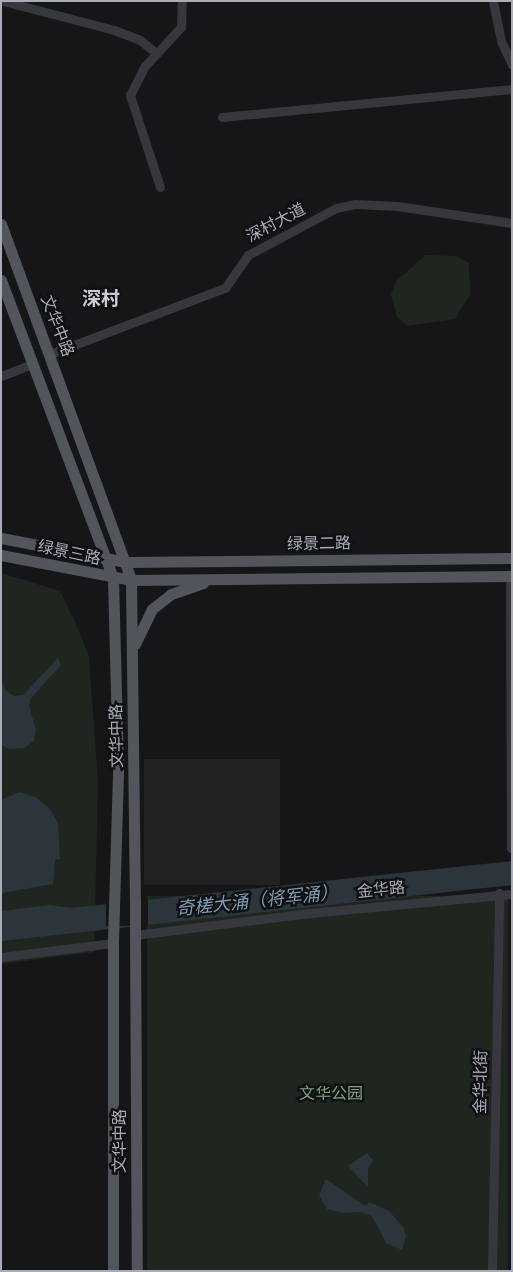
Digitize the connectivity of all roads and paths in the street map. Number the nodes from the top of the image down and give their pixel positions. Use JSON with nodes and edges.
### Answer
{"nodes":[{"id":1,"x":3,"y":1,"type":"edge"},
{"id":2,"x":182,"y":1,"type":"edge"},
{"id":3,"x":493,"y":1,"type":"edge"},
{"id":4,"x":156,"y":53,"type":"junction"},
{"id":5,"x":512,"y":65,"type":"edge"},
{"id":6,"x":512,"y":89,"type":"edge"},
{"id":7,"x":222,"y":117,"type":"dead end"},
{"id":8,"x":160,"y":187,"type":"dead end"},
{"id":9,"x":512,"y":223,"type":"edge"},
{"id":10,"x":1,"y":224,"type":"edge"},
{"id":11,"x":1,"y":280,"type":"edge"},
{"id":12,"x":50,"y":354,"type":"junction"},
{"id":13,"x":33,"y":364,"type":"junction"},
{"id":14,"x":1,"y":376,"type":"edge"},
{"id":15,"x":1,"y":538,"type":"edge"},
{"id":16,"x":1,"y":555,"type":"edge"},
{"id":17,"x":512,"y":558,"type":"edge"},
{"id":18,"x":108,"y":559,"type":"junction"},
{"id":19,"x":126,"y":562,"type":"junction"},
{"id":20,"x":511,"y":576,"type":"edge"},
{"id":21,"x":113,"y":578,"type":"junction"},
{"id":22,"x":227,"y":579,"type":"junction"},
{"id":23,"x":131,"y":580,"type":"junction"},
{"id":24,"x":132,"y":652,"type":"junction"},
{"id":25,"x":511,"y":848,"type":"edge"},
{"id":26,"x":499,"y":893,"type":"junction"},
{"id":27,"x":512,"y":894,"type":"edge"},
{"id":28,"x":135,"y":931,"type":"junction"},
{"id":29,"x":113,"y":943,"type":"junction"},
{"id":30,"x":1,"y":956,"type":"edge"},
{"id":31,"x":113,"y":1271,"type":"edge"},
{"id":32,"x":137,"y":1271,"type":"edge"},
{"id":33,"x":492,"y":1271,"type":"edge"}],
"edges":[{"from":1,"to":4,"type":"street"},
{"from":2,"to":4,"type":"street"},
{"from":3,"to":5,"type":"street"},
{"from":4,"to":8,"type":"street"},
{"from":6,"to":7,"type":"street"},
{"from":9,"to":12,"type":"street","name":"深村大道"},
{"from":10,"to":12,"type":"main road","name":"文华中路"},
{"from":11,"to":13,"type":"main road","name":"文华中路"},
{"from":12,"to":19,"type":"main road","name":"文华中路"},
{"from":13,"to":14,"type":"street"},
{"from":13,"to":18,"type":"main road","name":"文华中路"},
{"from":15,"to":18,"type":"main road","name":"绿景三路"},
{"from":16,"to":21,"type":"main road","name":"绿景三路"},
{"from":17,"to":19,"type":"main road","name":"绿景二路"},
{"from":18,"to":19,"type":"main road","name":"绿景三路"},
{"from":18,"to":21,"type":"main road","name":"文华中路"},
{"from":19,"to":23,"type":"main road","name":"文华中路"},
{"from":20,"to":22,"type":"main road","name":"绿景二路"},
{"from":20,"to":25,"type":"street"},
{"from":21,"to":23,"type":"main road","name":"绿景三路"},
{"from":21,"to":29,"type":"main road","name":"文华中路"},
{"from":22,"to":23,"type":"main road","name":"绿景二路"},
{"from":22,"to":24,"type":"main road"},
{"from":23,"to":24,"type":"main road","name":"文华中路"},
{"from":24,"to":28,"type":"main road","name":"文华中路","bridge":true},
{"from":26,"to":27,"type":"street","name":"金华路"},
{"from":26,"to":28,"type":"street","name":"金华路"},
{"from":26,"to":33,"type":"street","name":"金华北街"},
{"from":28,"to":32,"type":"main road","name":"文华中路"},
{"from":29,"to":30,"type":"street"},
{"from":29,"to":31,"type":"main road","name":"文华中路"}]}
